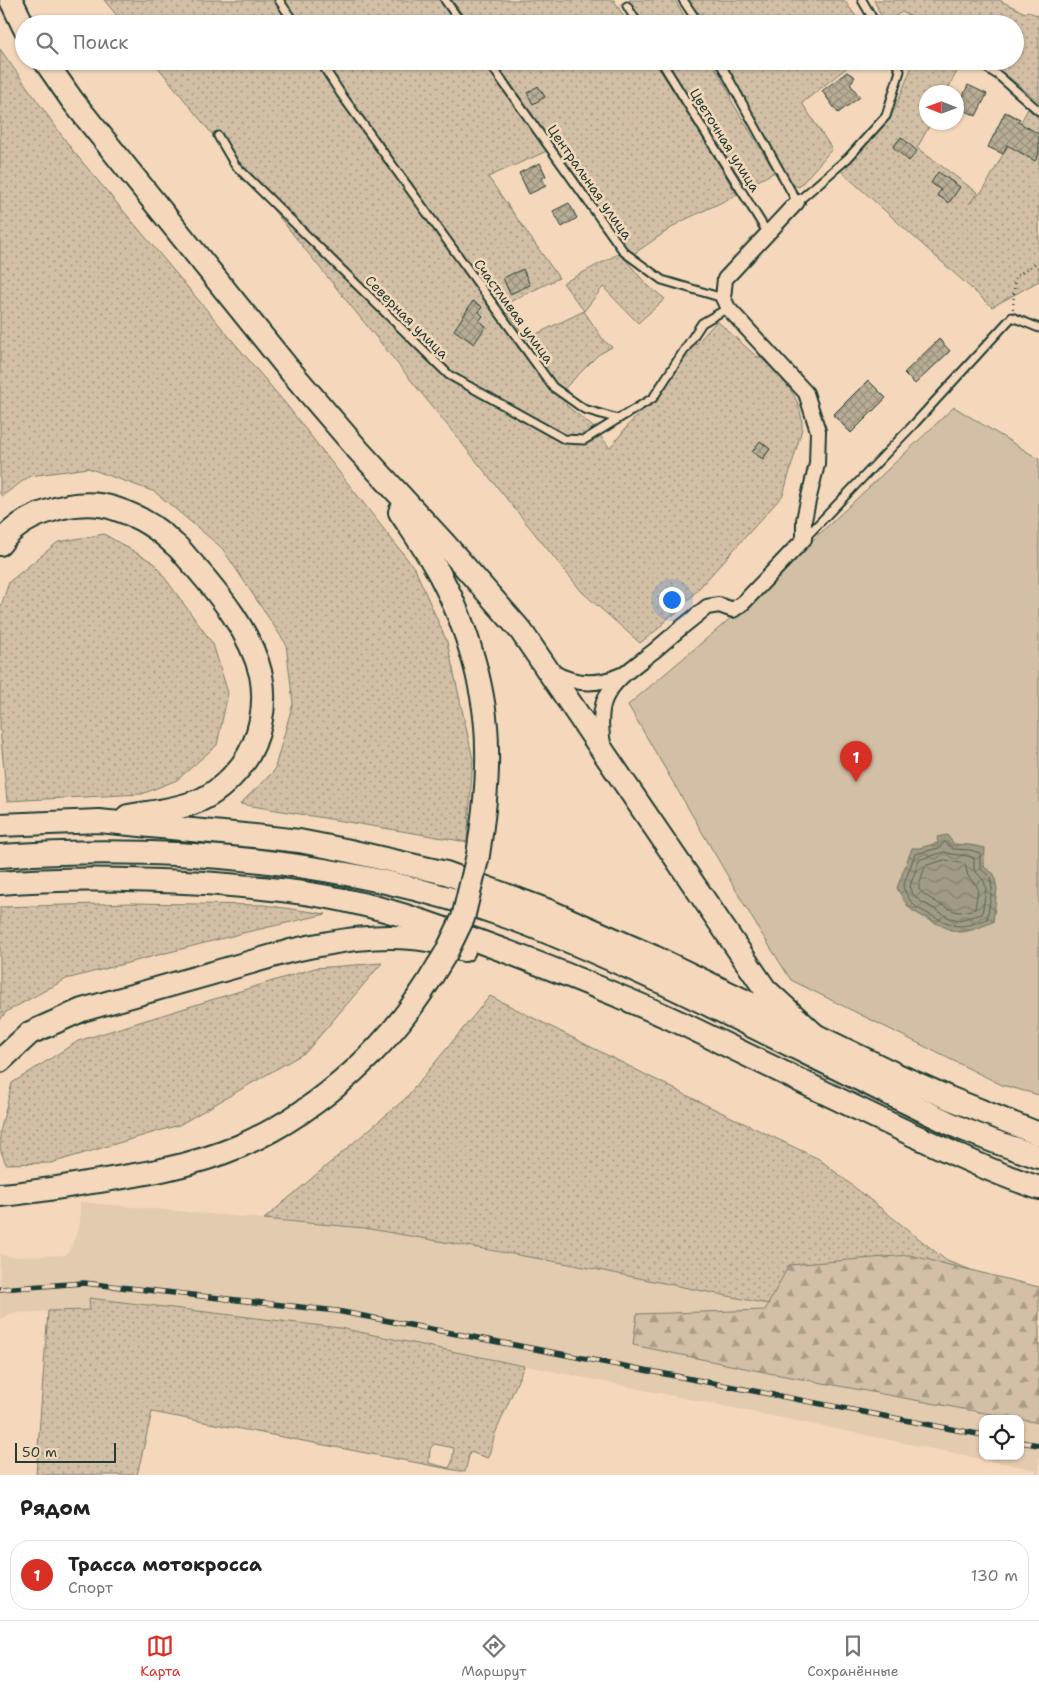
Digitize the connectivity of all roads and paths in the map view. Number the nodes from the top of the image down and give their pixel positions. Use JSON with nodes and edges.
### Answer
{"nodes":[{"id":1,"x":11,"y":0,"type":"edge"},
{"id":2,"x":279,"y":0,"type":"edge"},
{"id":3,"x":445,"y":0,"type":"edge"},
{"id":4,"x":683,"y":0,"type":"edge"},
{"id":5,"x":862,"y":0,"type":"edge"},
{"id":6,"x":627,"y":6,"type":"dead end"},
{"id":7,"x":18,"y":15,"type":"edge"},
{"id":8,"x":289,"y":15,"type":"edge"},
{"id":9,"x":456,"y":15,"type":"edge"},
{"id":10,"x":632,"y":15,"type":"edge"},
{"id":11,"x":693,"y":15,"type":"edge"},
{"id":12,"x":871,"y":15,"type":"edge"},
{"id":13,"x":51,"y":70,"type":"edge"},
{"id":14,"x":326,"y":70,"type":"edge"},
{"id":15,"x":494,"y":70,"type":"edge"},
{"id":16,"x":667,"y":70,"type":"edge"},
{"id":17,"x":725,"y":70,"type":"edge"},
{"id":18,"x":900,"y":70,"type":"edge"},
{"id":19,"x":990,"y":70,"type":"edge"},
{"id":20,"x":1039,"y":111,"type":"edge"},
{"id":21,"x":218,"y":136,"type":"dead end"},
{"id":22,"x":797,"y":202,"type":"junction"},
{"id":23,"x":767,"y":232,"type":"junction"},
{"id":24,"x":1039,"y":261,"type":"edge"},
{"id":25,"x":725,"y":303,"type":"junction"},
{"id":26,"x":1012,"y":317,"type":"junction"},
{"id":27,"x":1039,"y":328,"type":"edge"},
{"id":28,"x":618,"y":418,"type":"junction"},
{"id":29,"x":359,"y":451,"type":"junction"},
{"id":30,"x":804,"y":539,"type":"junction"},
{"id":31,"x":0,"y":544,"type":"edge"},
{"id":32,"x":546,"y":668,"type":"junction"},
{"id":33,"x":626,"y":673,"type":"junction"},
{"id":34,"x":606,"y":755,"type":"junction"},
{"id":35,"x":99,"y":821,"type":"junction"},
{"id":36,"x":0,"y":825,"type":"edge"},
{"id":37,"x":0,"y":856,"type":"edge"},
{"id":38,"x":0,"y":884,"type":"edge"},
{"id":39,"x":564,"y":972,"type":"junction"},
{"id":40,"x":816,"y":1036,"type":"junction"},
{"id":41,"x":0,"y":1061,"type":"edge"},
{"id":42,"x":1039,"y":1134,"type":"edge"},
{"id":43,"x":1039,"y":1157,"type":"edge"},
{"id":44,"x":1039,"y":1188,"type":"edge"},
{"id":45,"x":0,"y":1195,"type":"edge"}],
"edges":[{"from":1,"to":7,"type":"highway"},
{"from":2,"to":8,"type":"lane"},
{"from":3,"to":9,"type":"lane"},
{"from":4,"to":11,"type":"lane"},
{"from":5,"to":12,"type":"lane"},
{"from":6,"to":10,"type":"lane"},
{"from":13,"to":29,"type":"highway"},
{"from":14,"to":28,"type":"lane","name":"Счастливая улица"},
{"from":15,"to":25,"type":"lane","name":"Центральная улица"},
{"from":16,"to":23,"type":"lane","name":"Цветочная улица"},
{"from":17,"to":22,"type":"lane"},
{"from":18,"to":22,"type":"lane"},
{"from":19,"to":20,"type":"lane"},
{"from":21,"to":28,"type":"lane","name":"Северная улица"},
{"from":22,"to":23,"type":"street"},
{"from":23,"to":25,"type":"street"},
{"from":24,"to":26,"type":"path"},
{"from":25,"to":28,"type":"lane"},
{"from":25,"to":30,"type":"street"},
{"from":26,"to":27,"type":"lane"},
{"from":26,"to":30,"type":"lane"},
{"from":29,"to":32,"type":"highway"},
{"from":29,"to":45,"type":"highway","bridge":true},
{"from":30,"to":33,"type":"street"},
{"from":31,"to":35,"type":"highway"},
{"from":32,"to":33,"type":"street"},
{"from":32,"to":34,"type":"highway"},
{"from":33,"to":34,"type":"street"},
{"from":34,"to":40,"type":"highway"},
{"from":35,"to":36,"type":"highway"},
{"from":35,"to":40,"type":"highway"},
{"from":37,"to":43,"type":"highway"},
{"from":38,"to":39,"type":"highway"},
{"from":39,"to":41,"type":"highway"},
{"from":39,"to":44,"type":"highway"},
{"from":40,"to":42,"type":"highway"}]}
